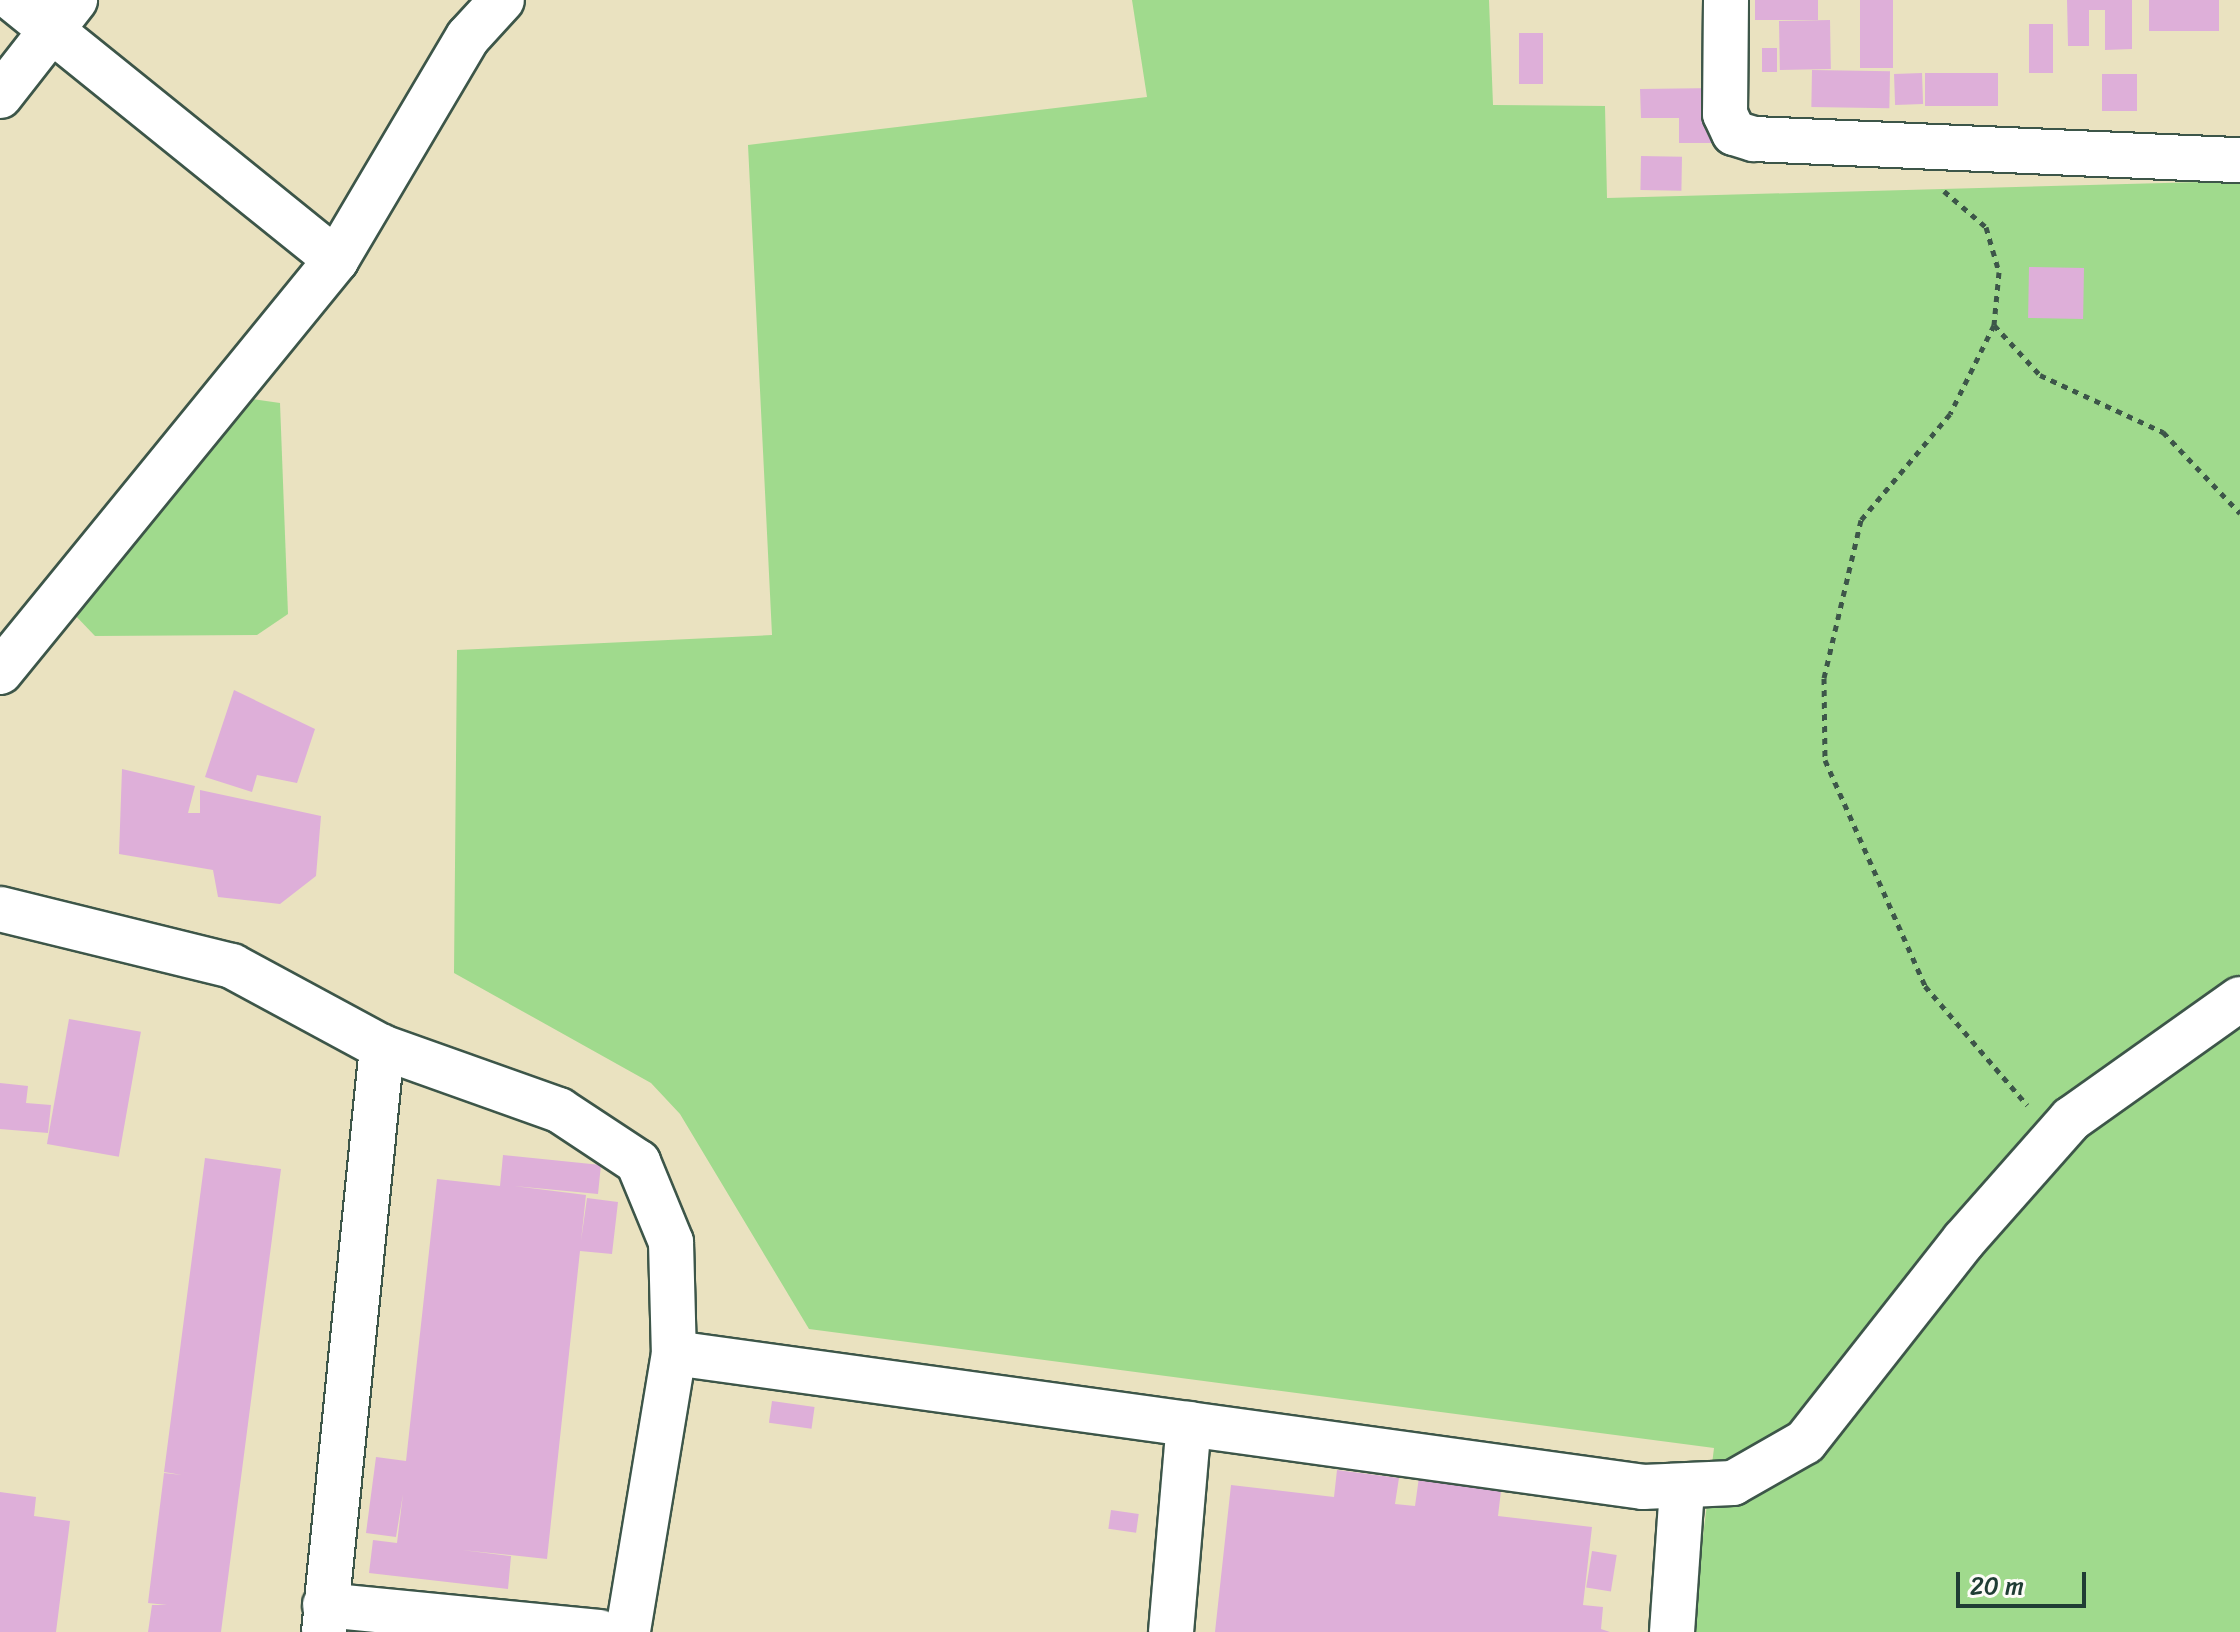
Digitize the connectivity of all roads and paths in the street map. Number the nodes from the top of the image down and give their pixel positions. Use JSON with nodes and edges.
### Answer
{"nodes":[{"id":1,"x":14,"y":0,"type":"edge"},
{"id":2,"x":502,"y":0,"type":"edge"},
{"id":3,"x":1726,"y":0,"type":"edge"},
{"id":4,"x":63,"y":15,"type":"edge"},
{"id":5,"x":0,"y":96,"type":"edge"},
{"id":6,"x":2240,"y":160,"type":"edge"},
{"id":7,"x":1934,"y":183,"type":"dead end"},
{"id":8,"x":336,"y":260,"type":"junction"},
{"id":9,"x":1994,"y":325,"type":"junction"},
{"id":10,"x":2240,"y":513,"type":"edge"},
{"id":11,"x":0,"y":672,"type":"edge"},
{"id":12,"x":0,"y":909,"type":"edge"},
{"id":13,"x":2240,"y":999,"type":"edge"},
{"id":14,"x":382,"y":1047,"type":"junction"},
{"id":15,"x":2057,"y":1136,"type":"junction"},
{"id":16,"x":674,"y":1353,"type":"junction"},
{"id":17,"x":1189,"y":1424,"type":"junction"},
{"id":18,"x":1682,"y":1490,"type":"junction"},
{"id":19,"x":324,"y":1618,"type":"edge"},
{"id":20,"x":600,"y":1632,"type":"edge"},
{"id":21,"x":628,"y":1632,"type":"edge"},
{"id":22,"x":1171,"y":1632,"type":"edge"},
{"id":23,"x":1672,"y":1632,"type":"edge"}],
"edges":[{"from":1,"to":4,"type":"street"},
{"from":2,"to":8,"type":"street"},
{"from":3,"to":6,"type":"street"},
{"from":4,"to":5,"type":"street"},
{"from":4,"to":8,"type":"street"},
{"from":7,"to":9,"type":"path"},
{"from":8,"to":11,"type":"street"},
{"from":9,"to":10,"type":"path"},
{"from":9,"to":15,"type":"path"},
{"from":12,"to":14,"type":"street"},
{"from":13,"to":15,"type":"street"},
{"from":14,"to":16,"type":"street"},
{"from":14,"to":19,"type":"street"},
{"from":15,"to":18,"type":"street"},
{"from":16,"to":17,"type":"street"},
{"from":16,"to":21,"type":"street"},
{"from":17,"to":18,"type":"street"},
{"from":17,"to":22,"type":"street"},
{"from":18,"to":23,"type":"street"},
{"from":19,"to":20,"type":"street"}]}
